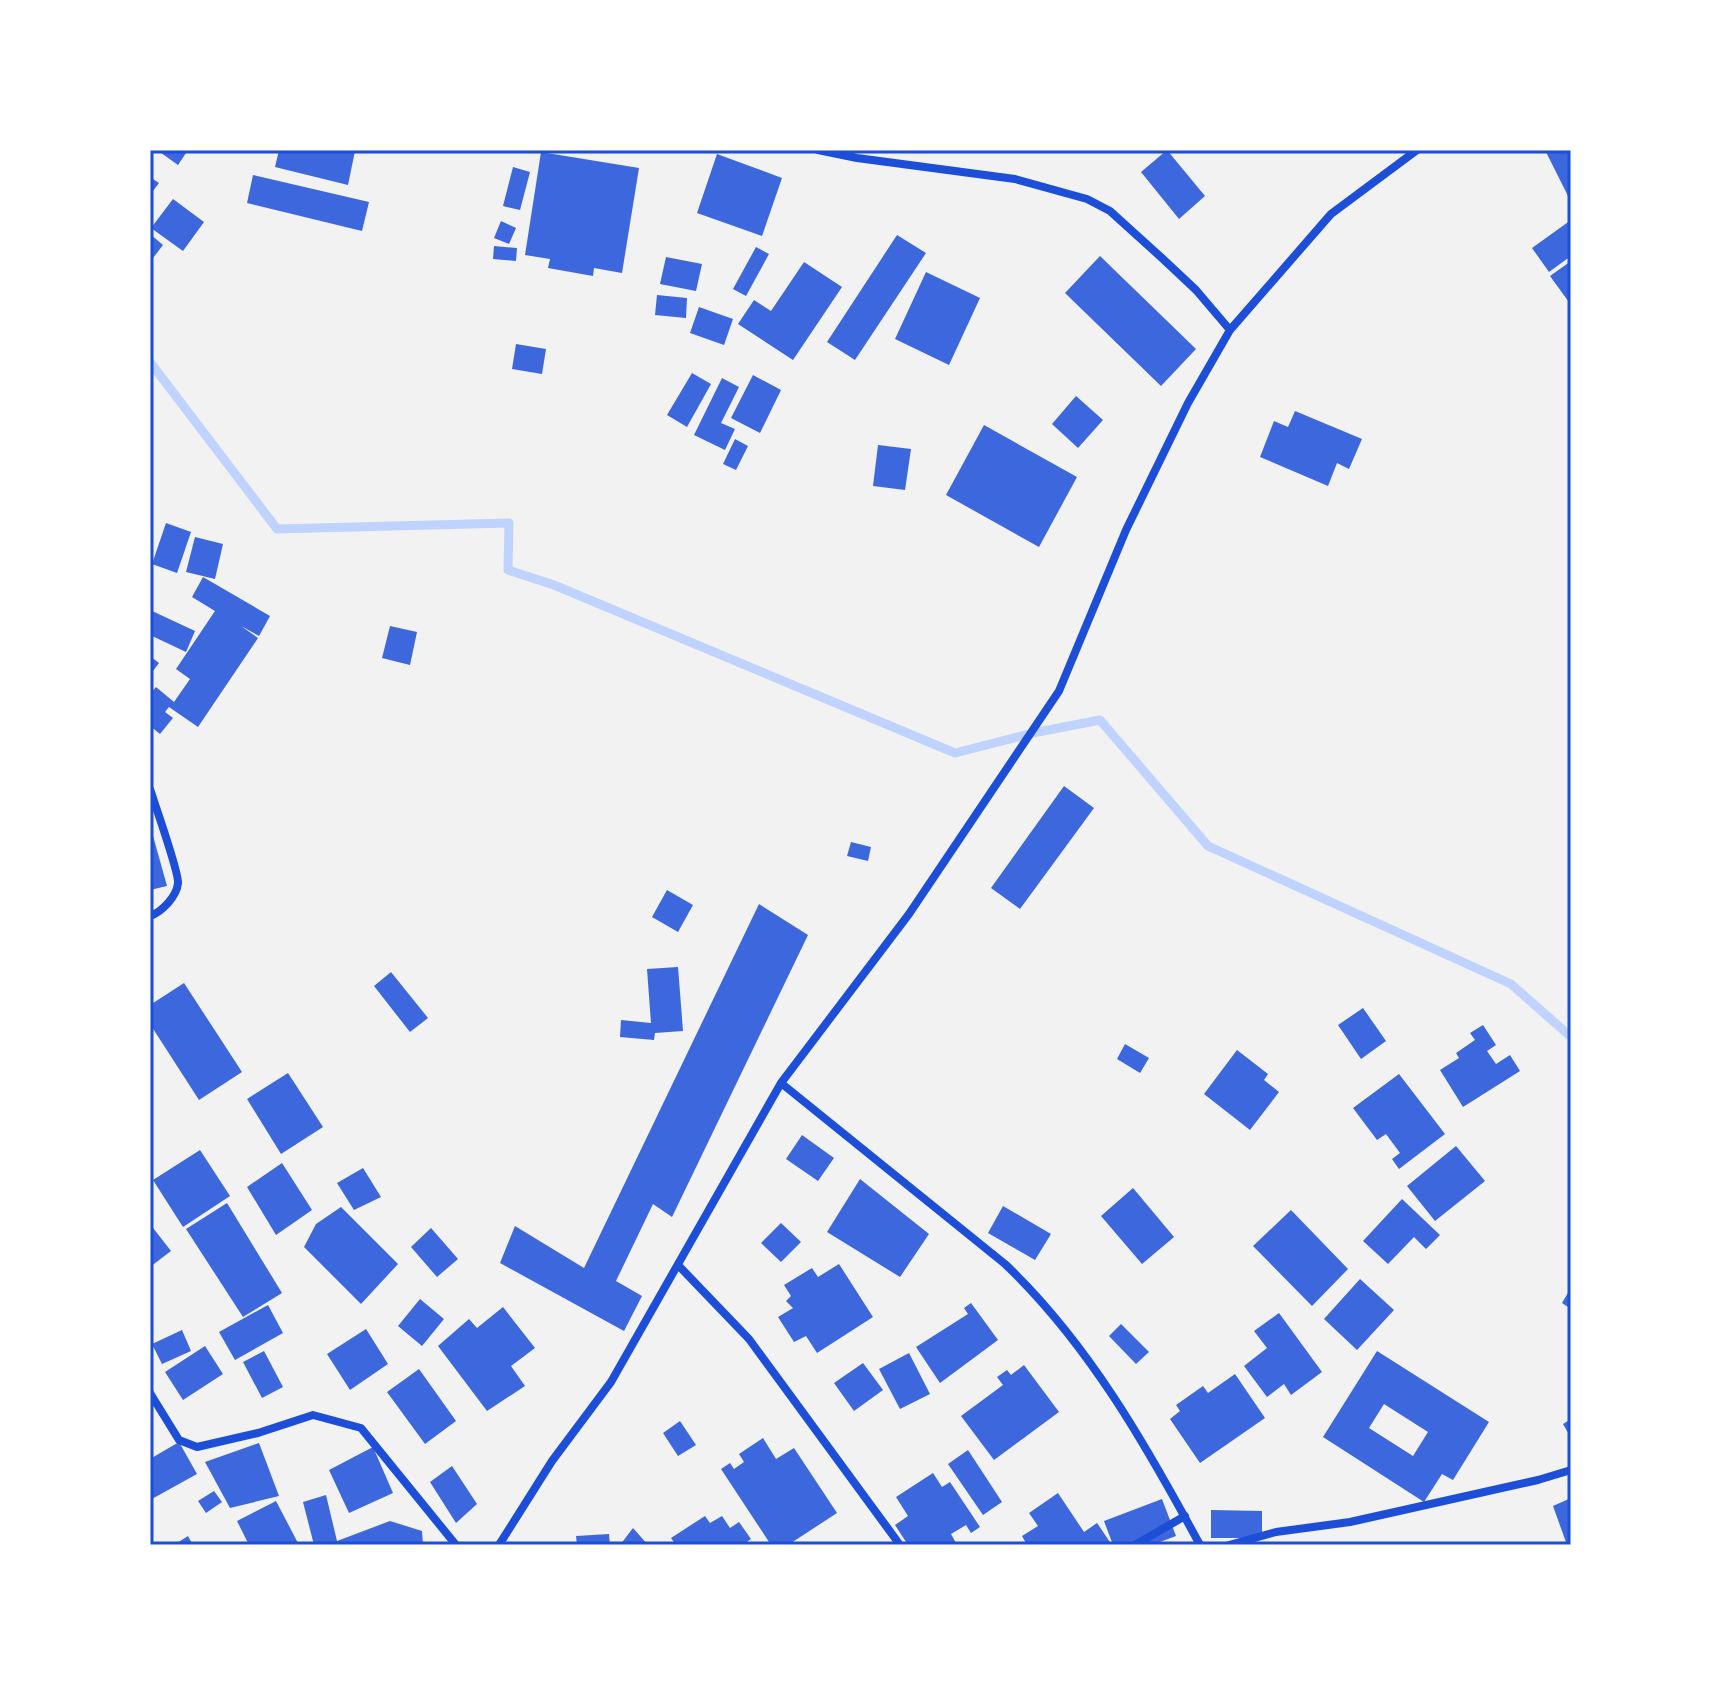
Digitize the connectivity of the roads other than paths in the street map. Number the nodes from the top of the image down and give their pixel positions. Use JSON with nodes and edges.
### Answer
{"nodes":[{"id":1,"x":820,"y":150,"type":"edge"},
{"id":2,"x":1417,"y":150,"type":"edge"},
{"id":3,"x":1230,"y":330,"type":"junction"},
{"id":4,"x":150,"y":789,"type":"edge"},
{"id":5,"x":150,"y":916,"type":"edge"},
{"id":6,"x":781,"y":1083,"type":"junction"},
{"id":7,"x":678,"y":1265,"type":"junction"},
{"id":8,"x":150,"y":1393,"type":"edge"},
{"id":9,"x":1571,"y":1470,"type":"edge"},
{"id":10,"x":1185,"y":1516,"type":"junction"},
{"id":11,"x":456,"y":1545,"type":"edge"},
{"id":12,"x":499,"y":1545,"type":"edge"},
{"id":13,"x":900,"y":1545,"type":"edge"},
{"id":14,"x":1135,"y":1545,"type":"edge"},
{"id":15,"x":1200,"y":1545,"type":"edge"},
{"id":16,"x":1229,"y":1545,"type":"edge"}],
"edges":[{"from":1,"to":3,"type":"street"},
{"from":2,"to":3,"type":"street"},
{"from":3,"to":6,"type":"street"},
{"from":4,"to":5,"type":"street"},
{"from":6,"to":7,"type":"street"},
{"from":6,"to":10,"type":"street"},
{"from":7,"to":12,"type":"street"},
{"from":7,"to":13,"type":"street"},
{"from":8,"to":11,"type":"street"},
{"from":9,"to":16,"type":"street"},
{"from":10,"to":14,"type":"street"},
{"from":10,"to":15,"type":"street"}]}
